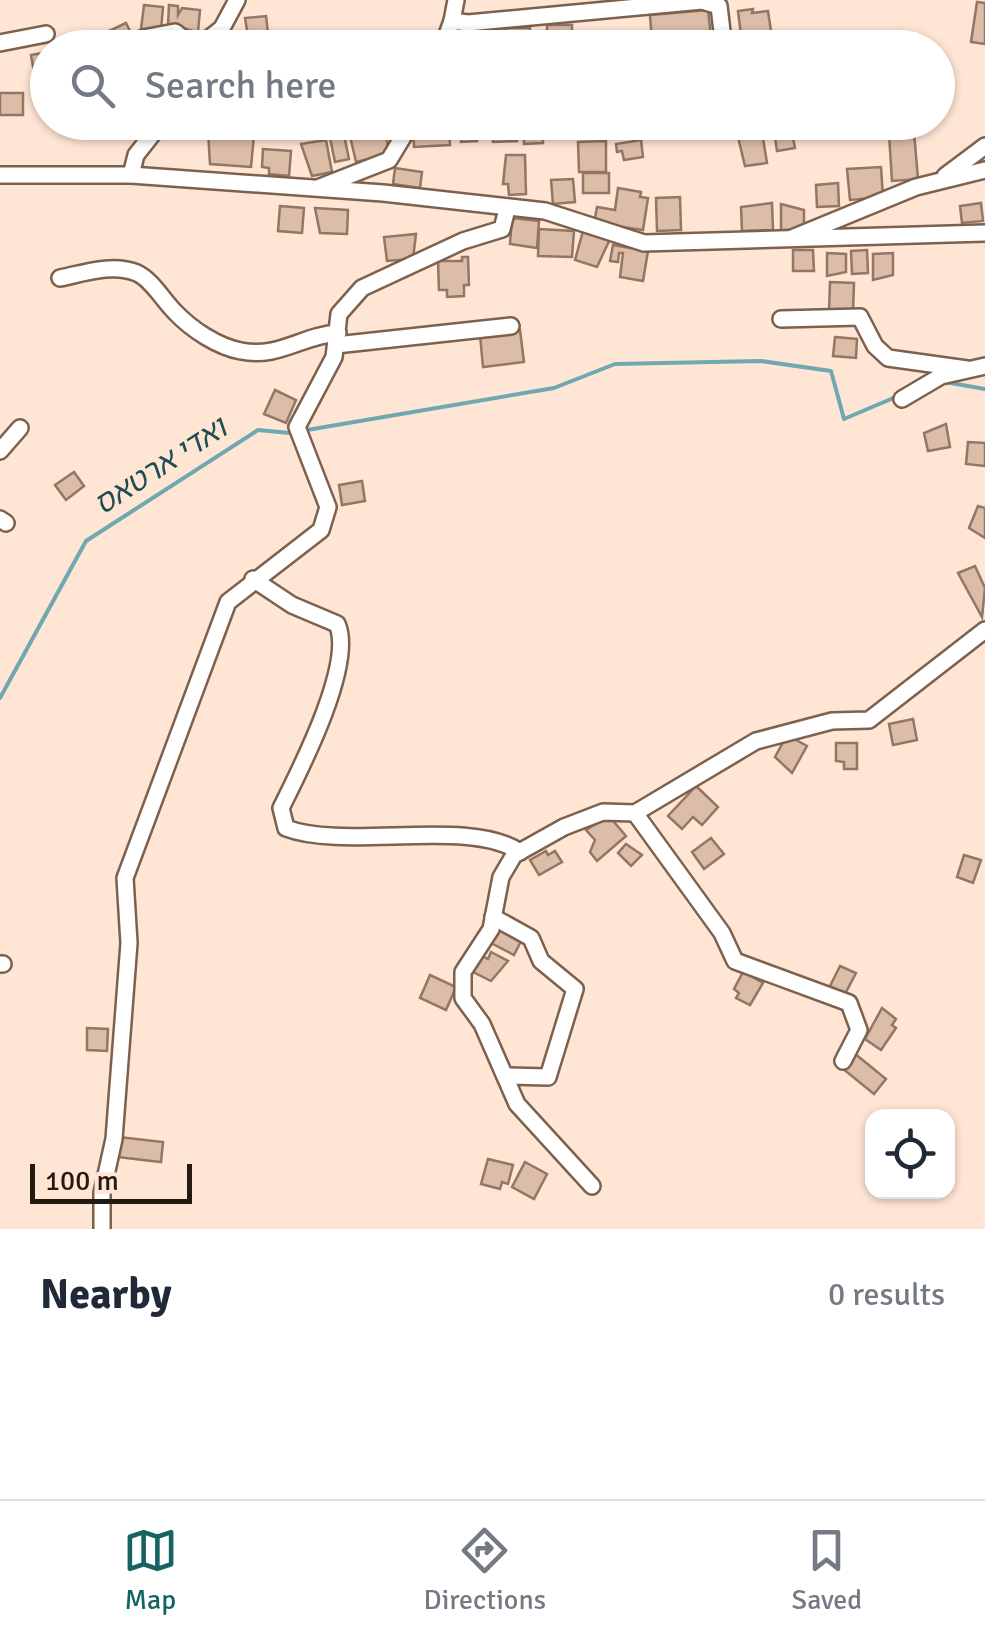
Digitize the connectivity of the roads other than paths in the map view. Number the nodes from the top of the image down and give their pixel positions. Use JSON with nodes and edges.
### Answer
{"nodes":[{"id":1,"x":237,"y":0,"type":"edge"},
{"id":2,"x":456,"y":0,"type":"edge"},
{"id":3,"x":452,"y":21,"type":"junction"},
{"id":4,"x":220,"y":30,"type":"edge"},
{"id":5,"x":449,"y":30,"type":"edge"},
{"id":6,"x":722,"y":30,"type":"edge"},
{"id":7,"x":30,"y":37,"type":"edge"},
{"id":8,"x":0,"y":42,"type":"edge"},
{"id":9,"x":147,"y":140,"type":"edge"},
{"id":10,"x":402,"y":140,"type":"edge"},
{"id":11,"x":985,"y":146,"type":"edge"},
{"id":12,"x":985,"y":170,"type":"edge"},
{"id":13,"x":0,"y":175,"type":"edge"},
{"id":14,"x":131,"y":175,"type":"junction"},
{"id":15,"x":942,"y":178,"type":"junction"},
{"id":16,"x":312,"y":191,"type":"junction"},
{"id":17,"x":508,"y":208,"type":"junction"},
{"id":18,"x":985,"y":233,"type":"edge"},
{"id":19,"x":791,"y":238,"type":"junction"},
{"id":20,"x":60,"y":278,"type":"dead end"},
{"id":21,"x":781,"y":319,"type":"dead end"},
{"id":22,"x":511,"y":326,"type":"dead end"},
{"id":23,"x":337,"y":339,"type":"junction"},
{"id":24,"x":985,"y":366,"type":"edge"},
{"id":25,"x":967,"y":369,"type":"junction"},
{"id":26,"x":902,"y":399,"type":"dead end"},
{"id":27,"x":20,"y":428,"type":"dead end"},
{"id":28,"x":0,"y":452,"type":"edge"},
{"id":29,"x":253,"y":579,"type":"junction"},
{"id":30,"x":985,"y":630,"type":"edge"},
{"id":31,"x":635,"y":813,"type":"junction"},
{"id":32,"x":520,"y":852,"type":"junction"},
{"id":33,"x":493,"y":917,"type":"junction"},
{"id":34,"x":842,"y":1061,"type":"dead end"},
{"id":35,"x":505,"y":1076,"type":"junction"},
{"id":36,"x":592,"y":1186,"type":"dead end"},
{"id":37,"x":102,"y":1229,"type":"edge"}],
"edges":[{"from":1,"to":4,"type":"street"},
{"from":2,"to":3,"type":"street"},
{"from":3,"to":5,"type":"street"},
{"from":3,"to":6,"type":"street"},
{"from":7,"to":8,"type":"street"},
{"from":9,"to":14,"type":"street"},
{"from":10,"to":16,"type":"street"},
{"from":11,"to":15,"type":"street"},
{"from":12,"to":15,"type":"street"},
{"from":13,"to":14,"type":"street"},
{"from":14,"to":16,"type":"street"},
{"from":15,"to":19,"type":"street"},
{"from":16,"to":17,"type":"street"},
{"from":17,"to":19,"type":"street"},
{"from":17,"to":23,"type":"street"},
{"from":18,"to":19,"type":"street"},
{"from":20,"to":23,"type":"street"},
{"from":21,"to":25,"type":"street"},
{"from":22,"to":23,"type":"street"},
{"from":23,"to":29,"type":"street"},
{"from":24,"to":25,"type":"street"},
{"from":25,"to":26,"type":"street"},
{"from":27,"to":28,"type":"street"},
{"from":29,"to":32,"type":"street"},
{"from":29,"to":37,"type":"street"},
{"from":30,"to":31,"type":"street"},
{"from":31,"to":32,"type":"street"},
{"from":31,"to":34,"type":"street"},
{"from":32,"to":33,"type":"street"},
{"from":33,"to":35,"type":"street"},
{"from":33,"to":35,"type":"street"},
{"from":35,"to":36,"type":"street"}]}
